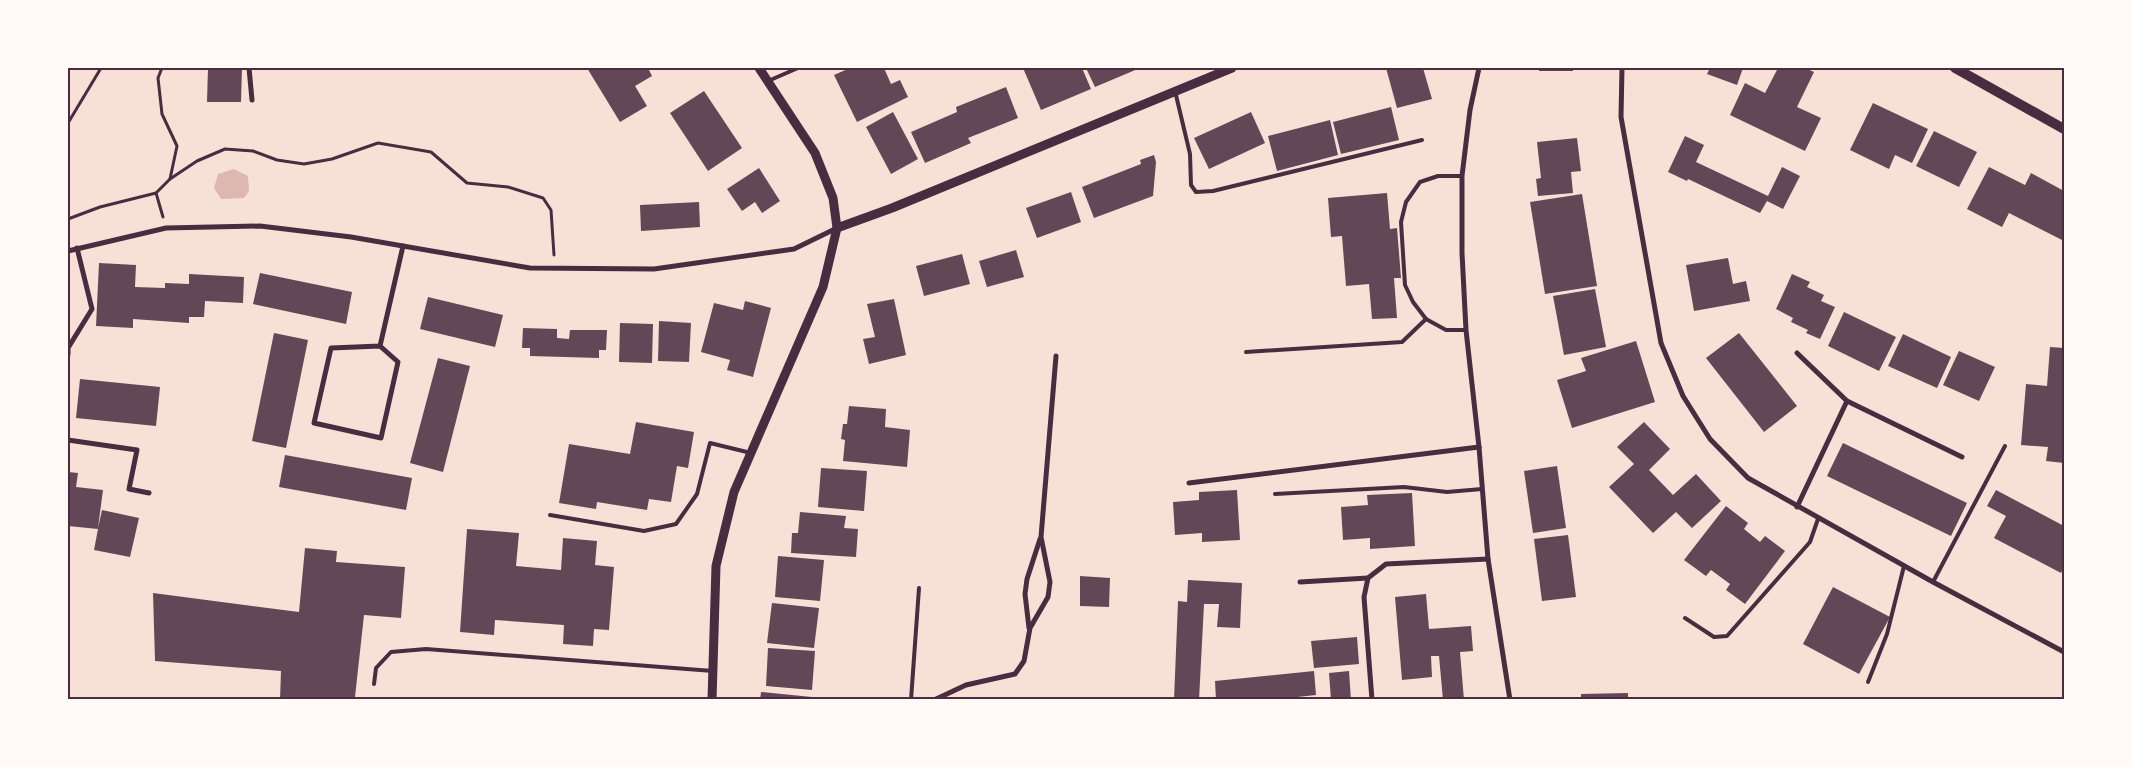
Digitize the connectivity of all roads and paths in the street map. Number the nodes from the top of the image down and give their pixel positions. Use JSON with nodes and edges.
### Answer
{"nodes":[{"id":1,"x":101,"y":68,"type":"edge"},
{"id":2,"x":162,"y":68,"type":"edge"},
{"id":3,"x":249,"y":68,"type":"edge"},
{"id":4,"x":759,"y":68,"type":"edge"},
{"id":5,"x":798,"y":68,"type":"edge"},
{"id":6,"x":1232,"y":68,"type":"edge"},
{"id":7,"x":1480,"y":68,"type":"edge"},
{"id":8,"x":1622,"y":68,"type":"edge"},
{"id":9,"x":1958,"y":68,"type":"edge"},
{"id":10,"x":768,"y":81,"type":"junction"},
{"id":11,"x":1175,"y":91,"type":"junction"},
{"id":12,"x":252,"y":100,"type":"dead end"},
{"id":13,"x":68,"y":123,"type":"edge"},
{"id":14,"x":2064,"y":129,"type":"edge"},
{"id":15,"x":1422,"y":140,"type":"dead end"},
{"id":16,"x":1462,"y":176,"type":"junction"},
{"id":17,"x":170,"y":179,"type":"junction"},
{"id":18,"x":156,"y":193,"type":"junction"},
{"id":19,"x":162,"y":211,"type":"dead end"},
{"id":20,"x":68,"y":219,"type":"edge"},
{"id":21,"x":838,"y":228,"type":"junction"},
{"id":22,"x":404,"y":246,"type":"junction"},
{"id":23,"x":77,"y":248,"type":"junction"},
{"id":24,"x":68,"y":251,"type":"edge"},
{"id":25,"x":555,"y":270,"type":"junction"},
{"id":26,"x":1426,"y":320,"type":"junction"},
{"id":27,"x":1466,"y":330,"type":"junction"},
{"id":28,"x":380,"y":346,"type":"junction"},
{"id":29,"x":1246,"y":352,"type":"dead end"},
{"id":30,"x":1797,"y":352,"type":"dead end"},
{"id":31,"x":68,"y":354,"type":"edge"},
{"id":32,"x":1056,"y":356,"type":"dead end"},
{"id":33,"x":1847,"y":401,"type":"junction"},
{"id":34,"x":68,"y":440,"type":"edge"},
{"id":35,"x":2005,"y":446,"type":"dead end"},
{"id":36,"x":1479,"y":447,"type":"junction"},
{"id":37,"x":750,"y":453,"type":"junction"},
{"id":38,"x":1962,"y":456,"type":"dead end"},
{"id":39,"x":1189,"y":483,"type":"dead end"},
{"id":40,"x":1482,"y":489,"type":"junction"},
{"id":41,"x":149,"y":493,"type":"dead end"},
{"id":42,"x":1275,"y":494,"type":"dead end"},
{"id":43,"x":1797,"y":507,"type":"junction"},
{"id":44,"x":550,"y":515,"type":"dead end"},
{"id":45,"x":1818,"y":519,"type":"junction"},
{"id":46,"x":1041,"y":537,"type":"junction"},
{"id":47,"x":1488,"y":559,"type":"junction"},
{"id":48,"x":1904,"y":566,"type":"junction"},
{"id":49,"x":1368,"y":578,"type":"junction"},
{"id":50,"x":1300,"y":582,"type":"dead end"},
{"id":51,"x":1933,"y":582,"type":"junction"},
{"id":52,"x":919,"y":588,"type":"dead end"},
{"id":53,"x":1685,"y":618,"type":"dead end"},
{"id":54,"x":1030,"y":628,"type":"junction"},
{"id":55,"x":2064,"y":652,"type":"edge"},
{"id":56,"x":713,"y":671,"type":"junction"},
{"id":57,"x":1868,"y":682,"type":"dead end"},
{"id":58,"x":374,"y":684,"type":"dead end"},
{"id":59,"x":712,"y":700,"type":"edge"},
{"id":60,"x":911,"y":700,"type":"edge"},
{"id":61,"x":934,"y":700,"type":"edge"},
{"id":62,"x":1372,"y":700,"type":"edge"},
{"id":63,"x":1510,"y":700,"type":"edge"}],
"edges":[{"from":1,"to":13,"type":"path"},
{"from":2,"to":17,"type":"path"},
{"from":3,"to":12,"type":"street"},
{"from":4,"to":10,"type":"street"},
{"from":5,"to":10,"type":"lane"},
{"from":6,"to":11,"type":"street"},
{"from":7,"to":16,"type":"street"},
{"from":8,"to":43,"type":"street"},
{"from":9,"to":14,"type":"main road"},
{"from":10,"to":21,"type":"street"},
{"from":11,"to":15,"type":"lane"},
{"from":11,"to":21,"type":"street"},
{"from":16,"to":26,"type":"lane"},
{"from":16,"to":27,"type":"street"},
{"from":17,"to":18,"type":"path"},
{"from":17,"to":25,"type":"path"},
{"from":18,"to":19,"type":"path"},
{"from":18,"to":20,"type":"path"},
{"from":21,"to":25,"type":"street"},
{"from":21,"to":37,"type":"street"},
{"from":22,"to":23,"type":"street"},
{"from":22,"to":25,"type":"street"},
{"from":22,"to":28,"type":"street"},
{"from":23,"to":24,"type":"street"},
{"from":23,"to":31,"type":"street"},
{"from":26,"to":27,"type":"lane"},
{"from":26,"to":29,"type":"lane"},
{"from":27,"to":36,"type":"street"},
{"from":28,"to":28,"type":"street"},
{"from":30,"to":33,"type":"street"},
{"from":32,"to":46,"type":"street"},
{"from":33,"to":38,"type":"street"},
{"from":33,"to":43,"type":"street"},
{"from":34,"to":41,"type":"street"},
{"from":35,"to":51,"type":"lane"},
{"from":36,"to":39,"type":"street"},
{"from":36,"to":40,"type":"street"},
{"from":37,"to":44,"type":"lane"},
{"from":37,"to":56,"type":"street"},
{"from":40,"to":42,"type":"lane"},
{"from":40,"to":47,"type":"street"},
{"from":43,"to":45,"type":"street"},
{"from":45,"to":48,"type":"street"},
{"from":45,"to":53,"type":"lane"},
{"from":46,"to":54,"type":"street"},
{"from":46,"to":54,"type":"street"},
{"from":47,"to":49,"type":"street"},
{"from":47,"to":63,"type":"street"},
{"from":48,"to":51,"type":"street"},
{"from":48,"to":57,"type":"lane"},
{"from":49,"to":50,"type":"street"},
{"from":49,"to":62,"type":"street"},
{"from":51,"to":55,"type":"street"},
{"from":52,"to":60,"type":"lane"},
{"from":54,"to":61,"type":"street"},
{"from":56,"to":58,"type":"lane"},
{"from":56,"to":59,"type":"street"}]}
